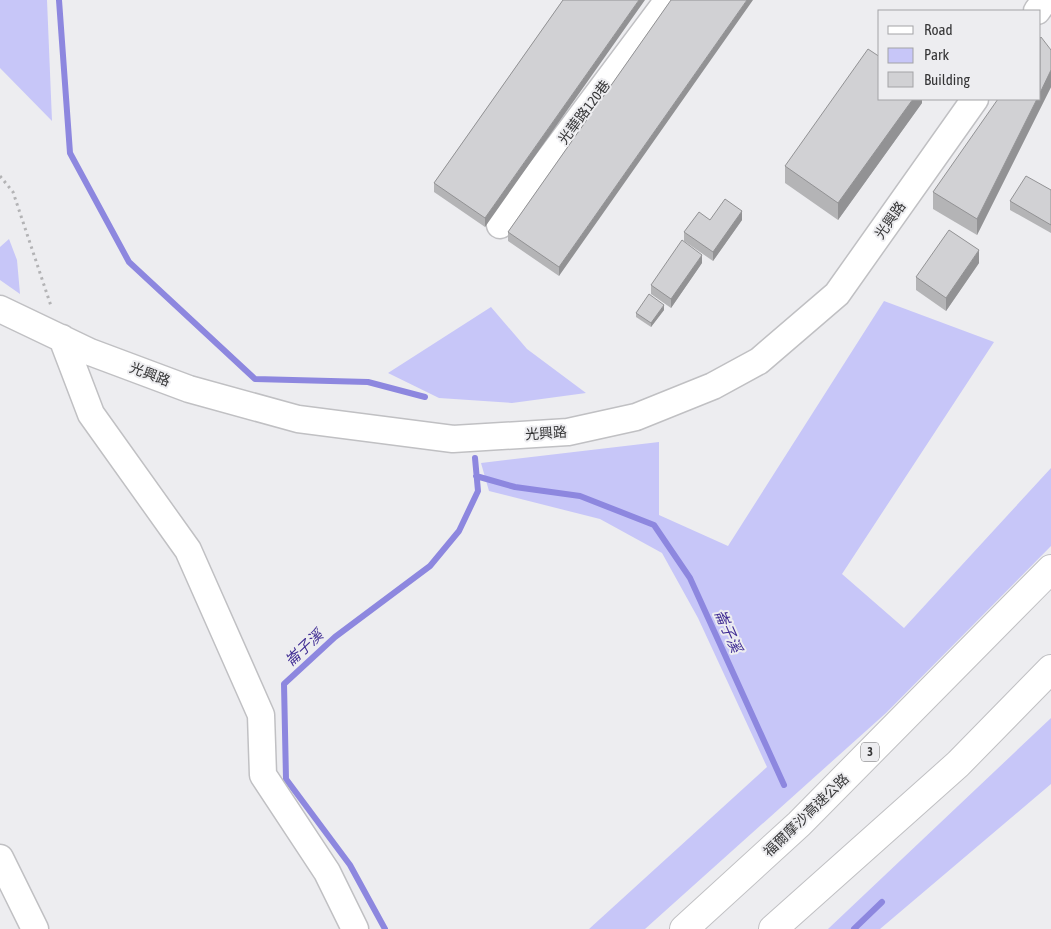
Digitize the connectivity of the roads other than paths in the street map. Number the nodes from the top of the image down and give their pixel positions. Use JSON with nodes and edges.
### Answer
{"nodes":[{"id":1,"x":668,"y":0,"type":"edge"},
{"id":2,"x":1045,"y":0,"type":"edge"},
{"id":3,"x":1051,"y":6,"type":"edge"},
{"id":4,"x":974,"y":100,"type":"edge"},
{"id":5,"x":500,"y":224,"type":"dead end"},
{"id":6,"x":0,"y":309,"type":"edge"},
{"id":7,"x":62,"y":338,"type":"junction"},
{"id":8,"x":1051,"y":569,"type":"edge"},
{"id":9,"x":1051,"y":669,"type":"edge"},
{"id":10,"x":0,"y":858,"type":"edge"},
{"id":11,"x":35,"y":929,"type":"edge"},
{"id":12,"x":355,"y":929,"type":"edge"},
{"id":13,"x":684,"y":929,"type":"edge"},
{"id":14,"x":773,"y":929,"type":"edge"}],
"edges":[{"from":1,"to":5,"type":"street","name":"光華路120巷"},
{"from":2,"to":3,"type":"street"},
{"from":4,"to":7,"type":"street","name":"光興路"},
{"from":6,"to":7,"type":"street","name":"光興路"},
{"from":7,"to":12,"type":"street"},
{"from":8,"to":13,"type":"highway","name":"福爾摩沙高速公路","number":"3"},
{"from":9,"to":14,"type":"highway"},
{"from":10,"to":11,"type":"street"}]}
